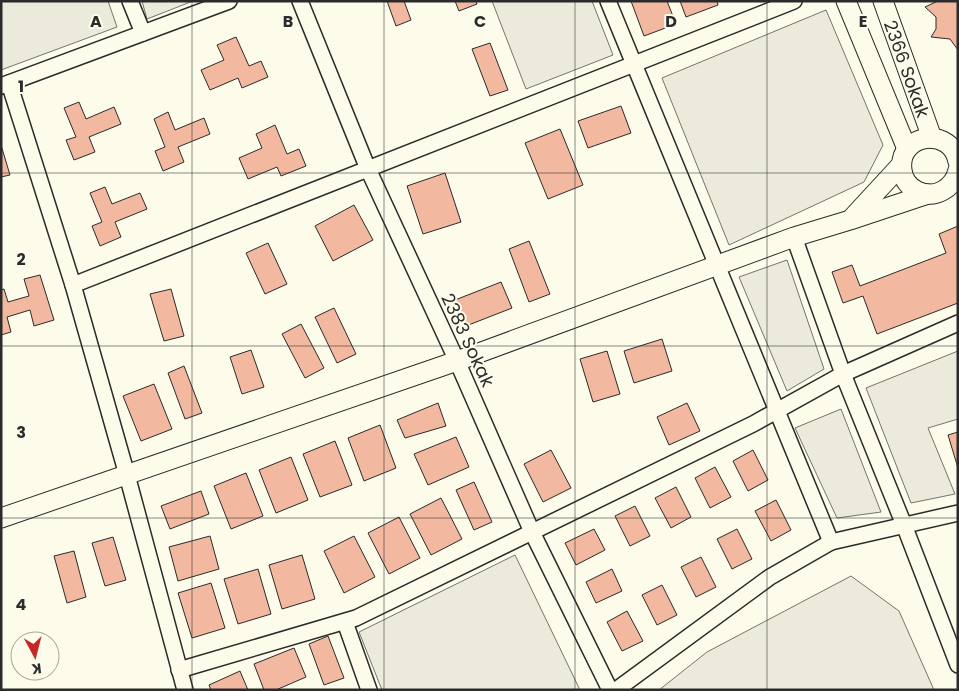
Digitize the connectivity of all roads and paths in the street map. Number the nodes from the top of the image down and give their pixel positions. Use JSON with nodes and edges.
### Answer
{"nodes":[{"id":1,"x":130,"y":1,"type":"edge"},
{"id":2,"x":229,"y":1,"type":"edge"},
{"id":3,"x":300,"y":1,"type":"edge"},
{"id":4,"x":608,"y":1,"type":"edge"},
{"id":5,"x":794,"y":1,"type":"edge"},
{"id":6,"x":846,"y":1,"type":"edge"},
{"id":7,"x":883,"y":1,"type":"edge"},
{"id":8,"x":143,"y":33,"type":"junction"},
{"id":9,"x":634,"y":64,"type":"junction"},
{"id":10,"x":5,"y":84,"type":"edge"},
{"id":11,"x":932,"y":138,"type":"junction"},
{"id":12,"x":956,"y":154,"type":"edge"},
{"id":13,"x":904,"y":157,"type":"junction"},
{"id":14,"x":368,"y":169,"type":"junction"},
{"id":15,"x":956,"y":177,"type":"edge"},
{"id":16,"x":928,"y":194,"type":"junction"},
{"id":17,"x":850,"y":220,"type":"junction"},
{"id":18,"x":794,"y":237,"type":"junction"},
{"id":19,"x":717,"y":265,"type":"junction"},
{"id":20,"x":73,"y":285,"type":"junction"},
{"id":21,"x":958,"y":323,"type":"edge"},
{"id":22,"x":458,"y":360,"type":"junction"},
{"id":23,"x":843,"y":374,"type":"junction"},
{"id":24,"x":777,"y":411,"type":"junction"},
{"id":25,"x":127,"y":475,"type":"junction"},
{"id":26,"x":958,"y":513,"type":"edge"},
{"id":27,"x":1,"y":518,"type":"edge"},
{"id":28,"x":904,"y":525,"type":"junction"},
{"id":29,"x":532,"y":532,"type":"junction"},
{"id":30,"x":831,"y":542,"type":"junction"},
{"id":31,"x":345,"y":622,"type":"junction"},
{"id":32,"x":958,"y":665,"type":"edge"},
{"id":33,"x":179,"y":670,"type":"junction"},
{"id":34,"x":184,"y":690,"type":"edge"},
{"id":35,"x":369,"y":690,"type":"edge"},
{"id":36,"x":610,"y":690,"type":"edge"},
{"id":37,"x":616,"y":690,"type":"edge"}],
"edges":[{"from":1,"to":8,"type":"street"},
{"from":2,"to":8,"type":"street"},
{"from":3,"to":14,"type":"street","name":"2383 Sokak"},
{"from":4,"to":9,"type":"street"},
{"from":5,"to":9,"type":"street"},
{"from":6,"to":13,"type":"street","name":"2366 Sokak"},
{"from":7,"to":11,"type":"street","name":"2366 Sokak"},
{"from":8,"to":10,"type":"street"},
{"from":9,"to":14,"type":"street"},
{"from":9,"to":19,"type":"street"},
{"from":10,"to":20,"type":"street"},
{"from":11,"to":12,"type":"street"},
{"from":11,"to":13,"type":"street"},
{"from":13,"to":16,"type":"street","name":"2366 Sokak"},
{"from":13,"to":17,"type":"street"},
{"from":14,"to":20,"type":"street"},
{"from":14,"to":22,"type":"street","name":"2383 Sokak"},
{"from":15,"to":16,"type":"street"},
{"from":16,"to":17,"type":"street"},
{"from":17,"to":18,"type":"street"},
{"from":18,"to":19,"type":"street"},
{"from":18,"to":23,"type":"street"},
{"from":19,"to":22,"type":"street"},
{"from":19,"to":24,"type":"street"},
{"from":20,"to":25,"type":"street"},
{"from":21,"to":23,"type":"street"},
{"from":22,"to":25,"type":"street"},
{"from":22,"to":29,"type":"street","name":"2383 Sokak"},
{"from":23,"to":24,"type":"street"},
{"from":23,"to":28,"type":"street"},
{"from":24,"to":29,"type":"street"},
{"from":24,"to":30,"type":"street"},
{"from":25,"to":27,"type":"street"},
{"from":25,"to":33,"type":"street"},
{"from":26,"to":28,"type":"street"},
{"from":28,"to":30,"type":"street"},
{"from":28,"to":32,"type":"street"},
{"from":29,"to":31,"type":"street"},
{"from":29,"to":36,"type":"street","name":"2383 Sokak"},
{"from":30,"to":37,"type":"street"},
{"from":31,"to":33,"type":"street"},
{"from":31,"to":35,"type":"street"},
{"from":33,"to":34,"type":"street"}]}
